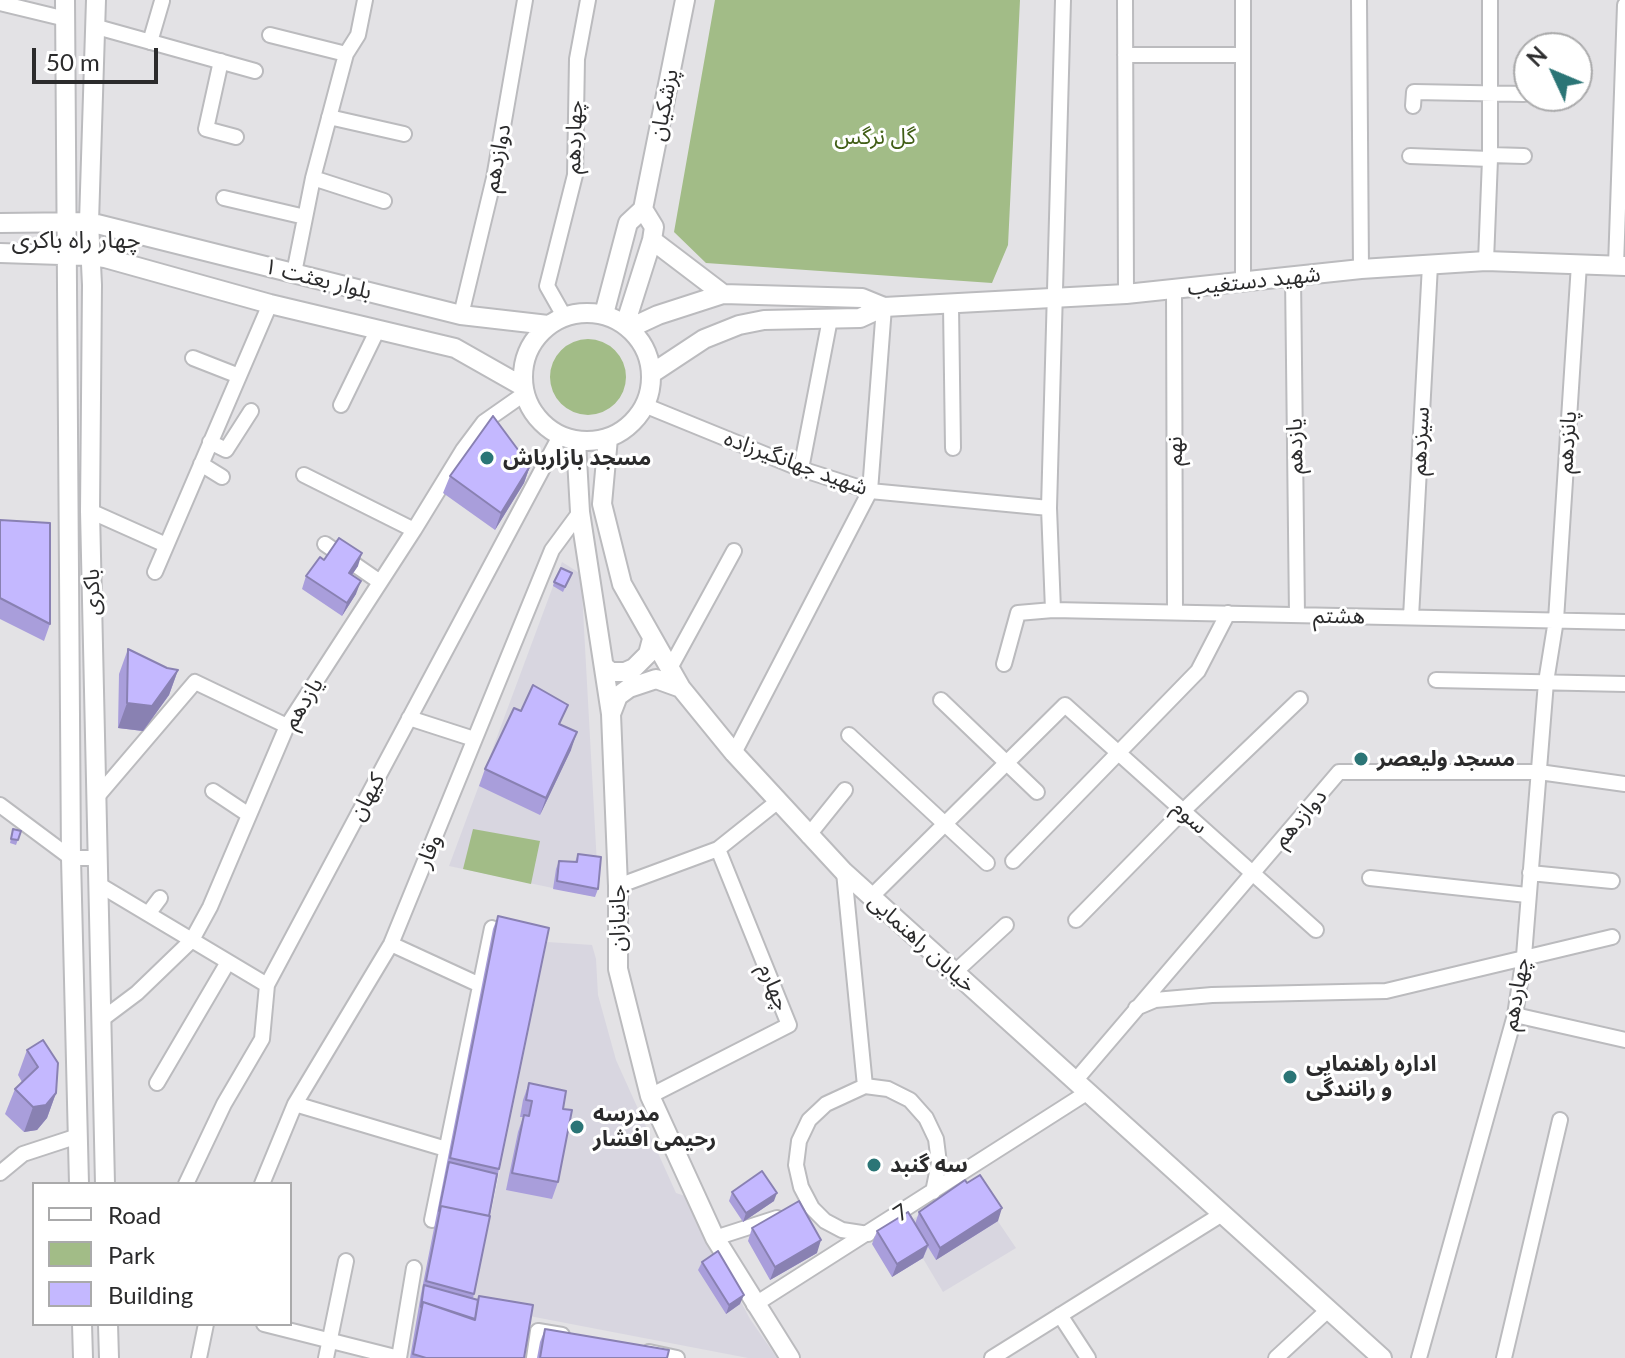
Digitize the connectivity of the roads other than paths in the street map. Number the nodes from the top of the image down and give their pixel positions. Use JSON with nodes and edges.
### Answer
{"nodes":[{"id":1,"x":96,"y":0,"type":"edge"},
{"id":2,"x":365,"y":0,"type":"edge"},
{"id":3,"x":525,"y":0,"type":"edge"},
{"id":4,"x":588,"y":0,"type":"edge"},
{"id":5,"x":685,"y":0,"type":"edge"},
{"id":6,"x":1063,"y":0,"type":"edge"},
{"id":7,"x":1125,"y":0,"type":"edge"},
{"id":8,"x":1243,"y":0,"type":"edge"},
{"id":9,"x":1359,"y":0,"type":"edge"},
{"id":10,"x":1490,"y":0,"type":"edge"},
{"id":11,"x":162,"y":1,"type":"edge"},
{"id":12,"x":0,"y":3,"type":"edge"},
{"id":13,"x":1625,"y":5,"type":"edge"},
{"id":14,"x":66,"y":9,"type":"edge"},
{"id":15,"x":97,"y":27,"type":"junction"},
{"id":16,"x":270,"y":35,"type":"dead end"},
{"id":17,"x":150,"y":42,"type":"junction"},
{"id":18,"x":346,"y":54,"type":"junction"},
{"id":19,"x":1125,"y":55,"type":"junction"},
{"id":20,"x":1243,"y":55,"type":"junction"},
{"id":21,"x":221,"y":61,"type":"junction"},
{"id":22,"x":255,"y":71,"type":"dead end"},
{"id":23,"x":1490,"y":93,"type":"junction"},
{"id":24,"x":1513,"y":94,"type":"edge"},
{"id":25,"x":1413,"y":106,"type":"dead end"},
{"id":26,"x":329,"y":117,"type":"junction"},
{"id":27,"x":404,"y":134,"type":"dead end"},
{"id":28,"x":236,"y":137,"type":"dead end"},
{"id":29,"x":1410,"y":156,"type":"dead end"},
{"id":30,"x":1524,"y":156,"type":"dead end"},
{"id":31,"x":1490,"y":157,"type":"junction"},
{"id":32,"x":313,"y":178,"type":"junction"},
{"id":33,"x":224,"y":198,"type":"dead end"},
{"id":34,"x":384,"y":201,"type":"dead end"},
{"id":35,"x":643,"y":209,"type":"junction"},
{"id":36,"x":305,"y":217,"type":"junction"},
{"id":37,"x":65,"y":222,"type":"junction"},
{"id":38,"x":89,"y":222,"type":"junction"},
{"id":39,"x":0,"y":223,"type":"edge"},
{"id":40,"x":652,"y":240,"type":"junction"},
{"id":41,"x":0,"y":253,"type":"edge"},
{"id":42,"x":67,"y":255,"type":"junction"},
{"id":43,"x":91,"y":256,"type":"junction"},
{"id":44,"x":1486,"y":261,"type":"junction"},
{"id":45,"x":1579,"y":264,"type":"junction"},
{"id":46,"x":1430,"y":265,"type":"junction"},
{"id":47,"x":1621,"y":266,"type":"edge"},
{"id":48,"x":1361,"y":269,"type":"junction"},
{"id":49,"x":294,"y":273,"type":"junction"},
{"id":50,"x":1293,"y":277,"type":"junction"},
{"id":51,"x":1243,"y":281,"type":"junction"},
{"id":52,"x":1174,"y":289,"type":"junction"},
{"id":53,"x":723,"y":294,"type":"junction"},
{"id":54,"x":1126,"y":294,"type":"junction"},
{"id":55,"x":1054,"y":299,"type":"junction"},
{"id":56,"x":270,"y":304,"type":"junction"},
{"id":57,"x":951,"y":306,"type":"junction"},
{"id":58,"x":884,"y":307,"type":"junction"},
{"id":59,"x":604,"y":314,"type":"junction"},
{"id":60,"x":461,"y":315,"type":"junction"},
{"id":61,"x":830,"y":319,"type":"junction"},
{"id":62,"x":556,"y":321,"type":"junction"},
{"id":63,"x":628,"y":327,"type":"junction"},
{"id":64,"x":378,"y":329,"type":"junction"},
{"id":65,"x":193,"y":358,"type":"dead end"},
{"id":66,"x":651,"y":374,"type":"junction"},
{"id":67,"x":239,"y":376,"type":"junction"},
{"id":68,"x":523,"y":390,"type":"junction"},
{"id":69,"x":341,"y":405,"type":"dead end"},
{"id":70,"x":644,"y":405,"type":"junction"},
{"id":71,"x":251,"y":411,"type":"dead end"},
{"id":72,"x":568,"y":438,"type":"junction"},
{"id":73,"x":608,"y":438,"type":"junction"},
{"id":74,"x":210,"y":442,"type":"junction"},
{"id":75,"x":953,"y":448,"type":"dead end"},
{"id":76,"x":201,"y":464,"type":"junction"},
{"id":77,"x":801,"y":469,"type":"junction"},
{"id":78,"x":304,"y":475,"type":"dead end"},
{"id":79,"x":222,"y":477,"type":"dead end"},
{"id":80,"x":870,"y":491,"type":"junction"},
{"id":81,"x":1049,"y":508,"type":"junction"},
{"id":82,"x":90,"y":511,"type":"junction"},
{"id":83,"x":580,"y":512,"type":"junction"},
{"id":84,"x":414,"y":530,"type":"junction"},
{"id":85,"x":325,"y":544,"type":"dead end"},
{"id":86,"x":166,"y":545,"type":"junction"},
{"id":87,"x":734,"y":551,"type":"dead end"},
{"id":88,"x":155,"y":572,"type":"dead end"},
{"id":89,"x":380,"y":582,"type":"junction"},
{"id":90,"x":1053,"y":610,"type":"junction"},
{"id":91,"x":1175,"y":612,"type":"junction"},
{"id":92,"x":1228,"y":613,"type":"junction"},
{"id":93,"x":1297,"y":615,"type":"junction"},
{"id":94,"x":1411,"y":617,"type":"junction"},
{"id":95,"x":1556,"y":620,"type":"junction"},
{"id":96,"x":1625,"y":622,"type":"edge"},
{"id":97,"x":652,"y":639,"type":"junction"},
{"id":98,"x":1004,"y":664,"type":"dead end"},
{"id":99,"x":604,"y":666,"type":"junction"},
{"id":100,"x":669,"y":670,"type":"junction"},
{"id":101,"x":1436,"y":680,"type":"dead end"},
{"id":102,"x":1546,"y":682,"type":"junction"},
{"id":103,"x":1625,"y":684,"type":"edge"},
{"id":104,"x":681,"y":688,"type":"junction"},
{"id":105,"x":1300,"y":699,"type":"dead end"},
{"id":106,"x":941,"y":700,"type":"dead end"},
{"id":107,"x":611,"y":714,"type":"junction"},
{"id":108,"x":409,"y":718,"type":"junction"},
{"id":109,"x":287,"y":726,"type":"junction"},
{"id":110,"x":849,"y":735,"type":"dead end"},
{"id":111,"x":474,"y":739,"type":"junction"},
{"id":112,"x":734,"y":753,"type":"junction"},
{"id":113,"x":1118,"y":753,"type":"junction"},
{"id":114,"x":1005,"y":763,"type":"junction"},
{"id":115,"x":1539,"y":772,"type":"junction"},
{"id":116,"x":1625,"y":784,"type":"edge"},
{"id":117,"x":845,"y":790,"type":"dead end"},
{"id":118,"x":213,"y":791,"type":"dead end"},
{"id":119,"x":1037,"y":792,"type":"dead end"},
{"id":120,"x":96,"y":798,"type":"junction"},
{"id":121,"x":777,"y":802,"type":"junction"},
{"id":122,"x":0,"y":805,"type":"edge"},
{"id":123,"x":1183,"y":811,"type":"junction"},
{"id":124,"x":249,"y":815,"type":"junction"},
{"id":125,"x":944,"y":824,"type":"junction"},
{"id":126,"x":808,"y":836,"type":"junction"},
{"id":127,"x":718,"y":849,"type":"junction"},
{"id":128,"x":71,"y":858,"type":"junction"},
{"id":129,"x":98,"y":858,"type":"junction"},
{"id":130,"x":1013,"y":861,"type":"dead end"},
{"id":131,"x":987,"y":863,"type":"dead end"},
{"id":132,"x":844,"y":872,"type":"junction"},
{"id":133,"x":1252,"y":873,"type":"junction"},
{"id":134,"x":1530,"y":873,"type":"junction"},
{"id":135,"x":1370,"y":878,"type":"dead end"},
{"id":136,"x":1612,"y":881,"type":"dead end"},
{"id":137,"x":98,"y":884,"type":"junction"},
{"id":138,"x":618,"y":886,"type":"junction"},
{"id":139,"x":1527,"y":895,"type":"junction"},
{"id":140,"x":871,"y":897,"type":"junction"},
{"id":141,"x":160,"y":898,"type":"dead end"},
{"id":142,"x":148,"y":914,"type":"junction"},
{"id":143,"x":1076,"y":920,"type":"dead end"},
{"id":144,"x":1006,"y":925,"type":"dead end"},
{"id":145,"x":492,"y":928,"type":"edge"},
{"id":146,"x":1316,"y":930,"type":"dead end"},
{"id":147,"x":1612,"y":937,"type":"dead end"},
{"id":148,"x":192,"y":940,"type":"junction"},
{"id":149,"x":391,"y":944,"type":"junction"},
{"id":150,"x":1524,"y":956,"type":"junction"},
{"id":151,"x":228,"y":962,"type":"junction"},
{"id":152,"x":955,"y":972,"type":"junction"},
{"id":153,"x":267,"y":985,"type":"junction"},
{"id":154,"x":480,"y":985,"type":"junction"},
{"id":155,"x":1134,"y":1009,"type":"junction"},
{"id":156,"x":1515,"y":1015,"type":"junction"},
{"id":157,"x":101,"y":1020,"type":"junction"},
{"id":158,"x":1625,"y":1040,"type":"edge"},
{"id":159,"x":157,"y":1083,"type":"dead end"},
{"id":160,"x":865,"y":1086,"type":"junction"},
{"id":161,"x":1081,"y":1086,"type":"junction"},
{"id":162,"x":650,"y":1096,"type":"junction"},
{"id":163,"x":295,"y":1104,"type":"junction"},
{"id":164,"x":1560,"y":1120,"type":"dead end"},
{"id":165,"x":78,"y":1136,"type":"junction"},
{"id":166,"x":446,"y":1149,"type":"junction"},
{"id":167,"x":0,"y":1173,"type":"edge"},
{"id":168,"x":79,"y":1182,"type":"edge"},
{"id":169,"x":105,"y":1182,"type":"edge"},
{"id":170,"x":187,"y":1182,"type":"edge"},
{"id":171,"x":263,"y":1182,"type":"edge"},
{"id":172,"x":933,"y":1192,"type":"junction"},
{"id":173,"x":812,"y":1208,"type":"junction"},
{"id":174,"x":1222,"y":1214,"type":"junction"},
{"id":175,"x":432,"y":1220,"type":"dead end"},
{"id":176,"x":868,"y":1234,"type":"junction"},
{"id":177,"x":715,"y":1238,"type":"junction"},
{"id":178,"x":346,"y":1261,"type":"dead end"},
{"id":179,"x":414,"y":1268,"type":"dead end"},
{"id":180,"x":754,"y":1305,"type":"junction"},
{"id":181,"x":1328,"y":1310,"type":"junction"},
{"id":182,"x":1060,"y":1315,"type":"junction"},
{"id":183,"x":82,"y":1326,"type":"edge"},
{"id":184,"x":206,"y":1326,"type":"edge"},
{"id":185,"x":272,"y":1326,"type":"edge"},
{"id":186,"x":582,"y":1339,"type":"edge"},
{"id":187,"x":330,"y":1340,"type":"junction"},
{"id":188,"x":641,"y":1351,"type":"edge"},
{"id":189,"x":83,"y":1358,"type":"edge"},
{"id":190,"x":199,"y":1358,"type":"edge"},
{"id":191,"x":326,"y":1358,"type":"edge"},
{"id":192,"x":399,"y":1358,"type":"edge"},
{"id":193,"x":534,"y":1358,"type":"edge"},
{"id":194,"x":673,"y":1358,"type":"edge"},
{"id":195,"x":790,"y":1358,"type":"edge"},
{"id":196,"x":992,"y":1358,"type":"edge"},
{"id":197,"x":1088,"y":1358,"type":"edge"},
{"id":198,"x":1276,"y":1358,"type":"edge"},
{"id":199,"x":1382,"y":1358,"type":"edge"},
{"id":200,"x":1419,"y":1358,"type":"edge"},
{"id":201,"x":1504,"y":1358,"type":"edge"}],
"edges":[{"from":1,"to":15,"type":"main road","name":"باکری"},
{"from":2,"to":18,"type":"street"},
{"from":3,"to":60,"type":"street","name":"دوازدهم"},
{"from":4,"to":62,"type":"street","name":"چهاردهم"},
{"from":5,"to":35,"type":"main road","name":"پزشکیان"},
{"from":6,"to":55,"type":"street"},
{"from":7,"to":19,"type":"street"},
{"from":8,"to":20,"type":"street"},
{"from":9,"to":48,"type":"street"},
{"from":10,"to":23,"type":"street"},
{"from":11,"to":17,"type":"street"},
{"from":12,"to":14,"type":"street"},
{"from":13,"to":47,"type":"street"},
{"from":14,"to":37,"type":"main road","name":"باکری"},
{"from":15,"to":17,"type":"street"},
{"from":15,"to":38,"type":"main road","name":"باکری"},
{"from":16,"to":18,"type":"street"},
{"from":17,"to":21,"type":"street"},
{"from":18,"to":26,"type":"street"},
{"from":19,"to":20,"type":"street"},
{"from":19,"to":54,"type":"street"},
{"from":20,"to":51,"type":"street"},
{"from":21,"to":22,"type":"street"},
{"from":21,"to":28,"type":"street"},
{"from":23,"to":24,"type":"street"},
{"from":23,"to":25,"type":"street"},
{"from":23,"to":31,"type":"street"},
{"from":26,"to":27,"type":"street"},
{"from":26,"to":32,"type":"street"},
{"from":29,"to":31,"type":"street"},
{"from":30,"to":31,"type":"street"},
{"from":31,"to":44,"type":"street"},
{"from":32,"to":34,"type":"street"},
{"from":32,"to":36,"type":"street"},
{"from":33,"to":36,"type":"street"},
{"from":35,"to":40,"type":"main road","name":"پزشکیان"},
{"from":35,"to":59,"type":"main road","name":"پزشکیان"},
{"from":36,"to":49,"type":"street"},
{"from":37,"to":38,"type":"main road","name":"بلوار بعثت ۱"},
{"from":37,"to":39,"type":"main road","name":"بلوار بعثت ۱"},
{"from":37,"to":42,"type":"main road","name":"باکری"},
{"from":38,"to":43,"type":"main road","name":"باکری"},
{"from":38,"to":49,"type":"main road","name":"بلوار بعثت ۱"},
{"from":40,"to":53,"type":"main road"},
{"from":40,"to":63,"type":"main road"},
{"from":41,"to":42,"type":"main road","name":"بلوار بعثت ۱"},
{"from":42,"to":43,"type":"main road","name":"بلوار بعثت ۱"},
{"from":42,"to":128,"type":"main road","name":"باکری"},
{"from":43,"to":56,"type":"main road","name":"بلوار بعثت ۱"},
{"from":43,"to":82,"type":"main road","name":"باکری"},
{"from":44,"to":45,"type":"main road","name":"شهید دستغیب"},
{"from":44,"to":46,"type":"main road","name":"شهید دستغیب"},
{"from":45,"to":47,"type":"main road","name":"شهید دستغیب"},
{"from":45,"to":95,"type":"street","name":"پانزدهم"},
{"from":46,"to":48,"type":"main road","name":"شهید دستغیب"},
{"from":46,"to":94,"type":"street","name":"سیزدهم"},
{"from":48,"to":50,"type":"main road","name":"شهید دستغیب"},
{"from":49,"to":60,"type":"main road","name":"بلوار بعثت ۱"},
{"from":50,"to":51,"type":"main road","name":"شهید دستغیب"},
{"from":50,"to":93,"type":"street","name":"یازدهم"},
{"from":51,"to":52,"type":"main road","name":"شهید دستغیب"},
{"from":52,"to":54,"type":"main road","name":"شهید دستغیب"},
{"from":52,"to":91,"type":"street","name":"نهم"},
{"from":53,"to":58,"type":"main road"},
{"from":53,"to":63,"type":"main road"},
{"from":54,"to":55,"type":"main road","name":"شهید دستغیب"},
{"from":55,"to":57,"type":"main road","name":"شهید دستغیب"},
{"from":55,"to":81,"type":"street"},
{"from":56,"to":64,"type":"main road","name":"بلوار بعثت ۱"},
{"from":56,"to":67,"type":"street"},
{"from":57,"to":58,"type":"main road","name":"شهید دستغیب"},
{"from":57,"to":75,"type":"street"},
{"from":58,"to":61,"type":"main road"},
{"from":58,"to":80,"type":"street"},
{"from":59,"to":62,"type":"main road"},
{"from":59,"to":63,"type":"main road"},
{"from":60,"to":62,"type":"main road","name":"بلوار بعثت ۱"},
{"from":61,"to":66,"type":"main road"},
{"from":61,"to":77,"type":"street"},
{"from":62,"to":68,"type":"main road"},
{"from":63,"to":66,"type":"main road"},
{"from":64,"to":68,"type":"main road","name":"بلوار بعثت ۱"},
{"from":64,"to":69,"type":"street"},
{"from":65,"to":67,"type":"street"},
{"from":66,"to":70,"type":"main road"},
{"from":67,"to":74,"type":"street"},
{"from":68,"to":72,"type":"main road"},
{"from":68,"to":84,"type":"street","name":"یازدهم"},
{"from":70,"to":73,"type":"main road"},
{"from":70,"to":77,"type":"street","name":"شهید جهانگیرزاده"},
{"from":71,"to":74,"type":"street"},
{"from":72,"to":73,"type":"main road"},
{"from":72,"to":83,"type":"main road","name":"جانبازان"},
{"from":72,"to":108,"type":"street","name":"کیهان"},
{"from":73,"to":97,"type":"main road","name":"خیابان راهنمایی"},
{"from":74,"to":76,"type":"street"},
{"from":76,"to":79,"type":"street"},
{"from":76,"to":86,"type":"street"},
{"from":77,"to":80,"type":"street","name":"شهید جهانگیرزاده"},
{"from":78,"to":84,"type":"street"},
{"from":80,"to":81,"type":"street","name":"شهید جهانگیرزاده"},
{"from":80,"to":112,"type":"street"},
{"from":81,"to":90,"type":"street"},
{"from":82,"to":86,"type":"street"},
{"from":82,"to":120,"type":"main road","name":"باکری"},
{"from":83,"to":99,"type":"main road","name":"جانبازان"},
{"from":83,"to":111,"type":"street","name":"وقار"},
{"from":84,"to":89,"type":"street","name":"یازدهم"},
{"from":85,"to":89,"type":"street"},
{"from":86,"to":88,"type":"street"},
{"from":87,"to":100,"type":"street"},
{"from":89,"to":109,"type":"street","name":"یازدهم"},
{"from":90,"to":91,"type":"street","name":"هشتم"},
{"from":90,"to":98,"type":"street","name":"هشتم"},
{"from":91,"to":92,"type":"street","name":"هشتم"},
{"from":92,"to":93,"type":"street","name":"هشتم"},
{"from":92,"to":113,"type":"street"},
{"from":93,"to":94,"type":"street","name":"هشتم"},
{"from":94,"to":95,"type":"street","name":"هشتم"},
{"from":95,"to":96,"type":"street","name":"هشتم"},
{"from":95,"to":102,"type":"street","name":"چهاردهم"},
{"from":97,"to":99,"type":"main road"},
{"from":97,"to":100,"type":"main road","name":"خیابان راهنمایی"},
{"from":99,"to":107,"type":"main road","name":"جانبازان"},
{"from":100,"to":104,"type":"main road","name":"خیابان راهنمایی"},
{"from":101,"to":102,"type":"street"},
{"from":102,"to":103,"type":"street"},
{"from":102,"to":115,"type":"street","name":"چهاردهم"},
{"from":104,"to":107,"type":"main road"},
{"from":104,"to":112,"type":"main road","name":"خیابان راهنمایی"},
{"from":105,"to":123,"type":"street"},
{"from":106,"to":114,"type":"street"},
{"from":107,"to":138,"type":"main road","name":"جانبازان"},
{"from":108,"to":111,"type":"street"},
{"from":108,"to":153,"type":"street","name":"کیهان"},
{"from":109,"to":120,"type":"street"},
{"from":109,"to":124,"type":"street","name":"یازدهم"},
{"from":110,"to":125,"type":"street"},
{"from":111,"to":149,"type":"street","name":"وقار"},
{"from":112,"to":121,"type":"main road","name":"خیابان راهنمایی"},
{"from":113,"to":114,"type":"street","name":"سوم"},
{"from":113,"to":123,"type":"street","name":"سوم"},
{"from":113,"to":130,"type":"street"},
{"from":114,"to":119,"type":"street"},
{"from":114,"to":125,"type":"street"},
{"from":115,"to":116,"type":"street","name":"دوازدهم"},
{"from":115,"to":133,"type":"street","name":"دوازدهم"},
{"from":115,"to":134,"type":"street","name":"چهاردهم"},
{"from":117,"to":126,"type":"street"},
{"from":118,"to":124,"type":"street"},
{"from":120,"to":129,"type":"main road","name":"باکری"},
{"from":121,"to":126,"type":"main road","name":"خیابان راهنمایی"},
{"from":121,"to":127,"type":"street"},
{"from":122,"to":128,"type":"street"},
{"from":123,"to":133,"type":"street","name":"سوم"},
{"from":123,"to":143,"type":"street"},
{"from":124,"to":148,"type":"street","name":"یازدهم"},
{"from":125,"to":131,"type":"street"},
{"from":125,"to":140,"type":"street"},
{"from":126,"to":132,"type":"main road","name":"خیابان راهنمایی"},
{"from":127,"to":138,"type":"street"},
{"from":127,"to":162,"type":"street","name":"چهارم"},
{"from":128,"to":129,"type":"street"},
{"from":128,"to":165,"type":"main road","name":"باکری"},
{"from":129,"to":137,"type":"main road","name":"باکری"},
{"from":132,"to":140,"type":"main road","name":"خیابان راهنمایی"},
{"from":132,"to":160,"type":"street"},
{"from":133,"to":146,"type":"street","name":"سوم"},
{"from":133,"to":155,"type":"street","name":"دوازدهم"},
{"from":134,"to":136,"type":"street"},
{"from":134,"to":139,"type":"street","name":"چهاردهم"},
{"from":135,"to":139,"type":"street"},
{"from":137,"to":142,"type":"street"},
{"from":137,"to":157,"type":"main road","name":"باکری"},
{"from":138,"to":162,"type":"main road","name":"جانبازان"},
{"from":139,"to":150,"type":"street","name":"چهاردهم"},
{"from":140,"to":152,"type":"main road","name":"خیابان راهنمایی"},
{"from":141,"to":142,"type":"street"},
{"from":142,"to":148,"type":"street"},
{"from":144,"to":152,"type":"street"},
{"from":145,"to":154,"type":"street"},
{"from":147,"to":150,"type":"street"},
{"from":148,"to":151,"type":"street"},
{"from":148,"to":157,"type":"street","name":"یازدهم"},
{"from":149,"to":154,"type":"street"},
{"from":149,"to":163,"type":"street","name":"وقار"},
{"from":150,"to":155,"type":"street"},
{"from":150,"to":156,"type":"street","name":"چهاردهم"},
{"from":151,"to":153,"type":"street"},
{"from":151,"to":159,"type":"street"},
{"from":152,"to":161,"type":"main road","name":"خیابان راهنمایی"},
{"from":153,"to":170,"type":"street"},
{"from":154,"to":166,"type":"street"},
{"from":155,"to":161,"type":"street","name":"دوازدهم"},
{"from":156,"to":158,"type":"street"},
{"from":156,"to":200,"type":"street","name":"چهاردهم"},
{"from":157,"to":169,"type":"main road","name":"باکری"},
{"from":160,"to":172,"type":"street"},
{"from":160,"to":173,"type":"street"},
{"from":161,"to":172,"type":"street","name":"7"},
{"from":161,"to":174,"type":"main road","name":"خیابان راهنمایی"},
{"from":162,"to":177,"type":"main road","name":"جانبازان"},
{"from":163,"to":166,"type":"street"},
{"from":163,"to":171,"type":"street","name":"وقار"},
{"from":164,"to":201,"type":"street"},
{"from":165,"to":167,"type":"street"},
{"from":165,"to":168,"type":"main road","name":"باکری"},
{"from":166,"to":175,"type":"street"},
{"from":172,"to":176,"type":"street","name":"7"},
{"from":173,"to":176,"type":"street"},
{"from":173,"to":177,"type":"street"},
{"from":174,"to":181,"type":"main road","name":"خیابان راهنمایی"},
{"from":174,"to":182,"type":"street"},
{"from":176,"to":180,"type":"street","name":"7"},
{"from":177,"to":180,"type":"main road","name":"جانبازان"},
{"from":178,"to":187,"type":"street"},
{"from":179,"to":192,"type":"street"},
{"from":180,"to":195,"type":"main road","name":"جانبازان"},
{"from":181,"to":198,"type":"street"},
{"from":181,"to":199,"type":"main road","name":"خیابان راهنمایی"},
{"from":182,"to":196,"type":"street"},
{"from":182,"to":197,"type":"street"},
{"from":183,"to":189,"type":"main road"},
{"from":184,"to":190,"type":"street"},
{"from":185,"to":187,"type":"street"},
{"from":186,"to":193,"type":"street"},
{"from":187,"to":191,"type":"street"},
{"from":187,"to":192,"type":"street"},
{"from":188,"to":194,"type":"street"}]}
